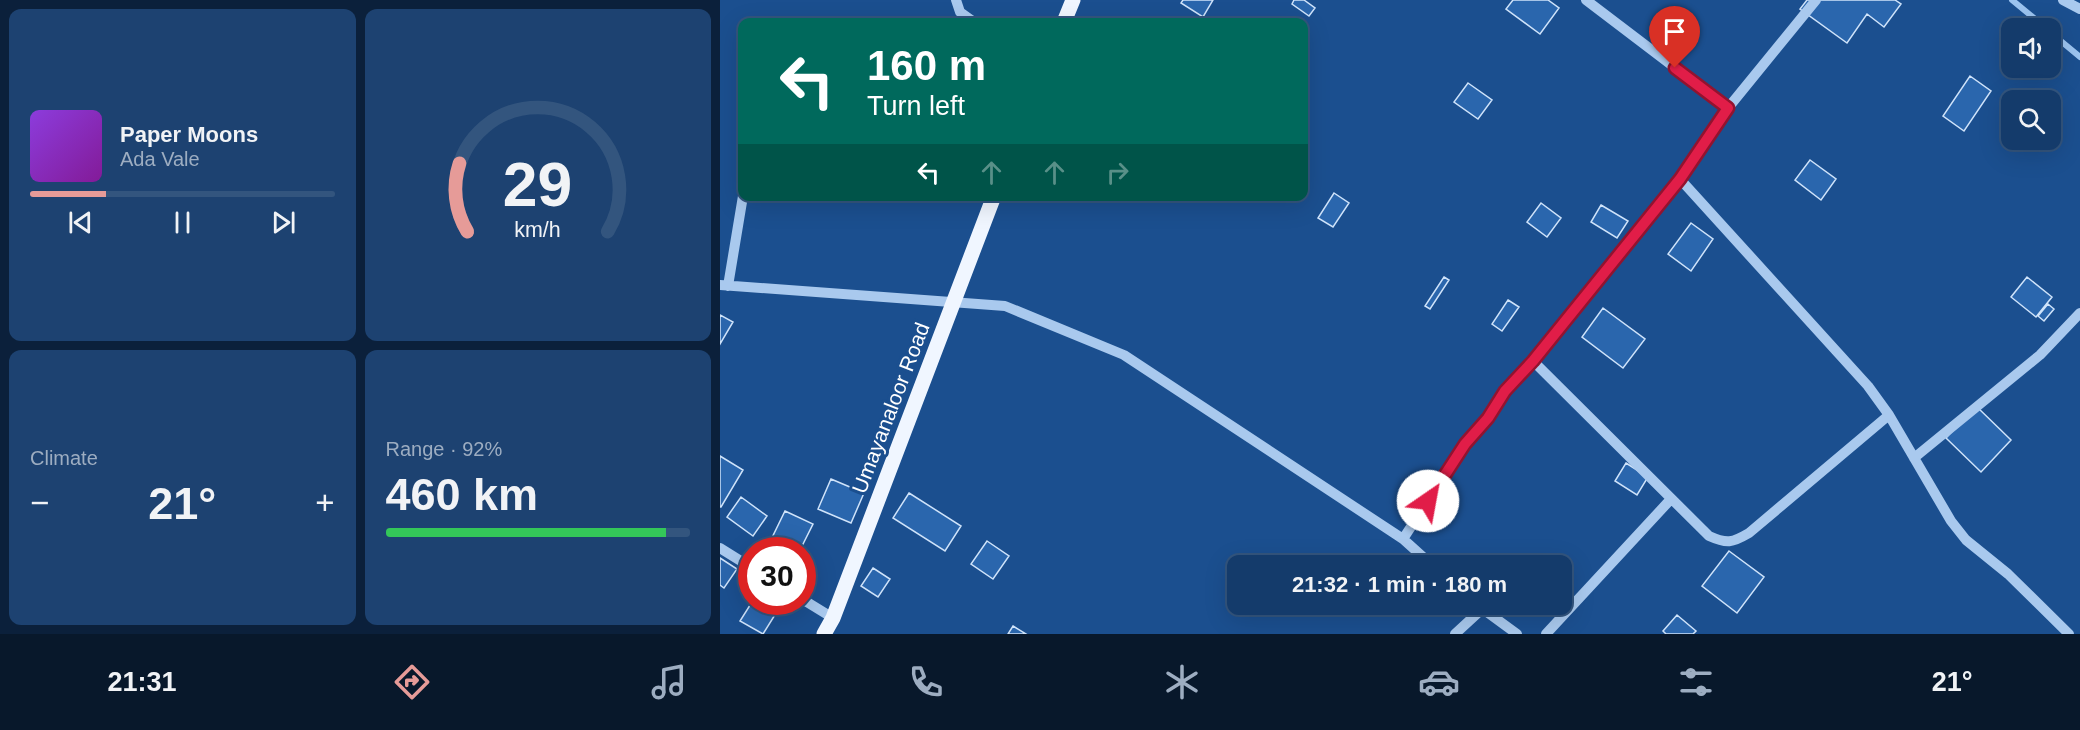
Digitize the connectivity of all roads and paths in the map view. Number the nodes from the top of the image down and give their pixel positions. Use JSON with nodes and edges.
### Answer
{"nodes":[{"id":1,"x":956,"y":0,"type":"edge"},
{"id":2,"x":1073,"y":0,"type":"edge"},
{"id":3,"x":1586,"y":0,"type":"edge"},
{"id":4,"x":1816,"y":0,"type":"edge"},
{"id":5,"x":2063,"y":0,"type":"edge"},
{"id":6,"x":2080,"y":9,"type":"edge"},
{"id":7,"x":968,"y":18,"type":"edge"},
{"id":8,"x":1066,"y":18,"type":"edge"},
{"id":9,"x":1728,"y":108,"type":"junction"},
{"id":10,"x":1680,"y":179,"type":"junction"},
{"id":11,"x":742,"y":201,"type":"edge"},
{"id":12,"x":992,"y":201,"type":"edge"},
{"id":13,"x":724,"y":285,"type":"edge"},
{"id":14,"x":954,"y":301,"type":"junction"},
{"id":15,"x":2080,"y":313,"type":"edge"},
{"id":16,"x":1533,"y":361,"type":"junction"},
{"id":17,"x":1889,"y":415,"type":"junction"},
{"id":18,"x":1914,"y":458,"type":"junction"},
{"id":19,"x":1671,"y":499,"type":"junction"},
{"id":20,"x":1403,"y":539,"type":"junction"},
{"id":21,"x":720,"y":548,"type":"edge"},
{"id":22,"x":1421,"y":555,"type":"edge"},
{"id":23,"x":738,"y":559,"type":"edge"},
{"id":24,"x":816,"y":608,"type":"edge"},
{"id":25,"x":1472,"y":615,"type":"edge"},
{"id":26,"x":1490,"y":615,"type":"edge"},
{"id":27,"x":833,"y":618,"type":"junction"},
{"id":28,"x":824,"y":634,"type":"edge"},
{"id":29,"x":1455,"y":634,"type":"edge"},
{"id":30,"x":1517,"y":634,"type":"edge"},
{"id":31,"x":1546,"y":634,"type":"edge"},
{"id":32,"x":2069,"y":634,"type":"edge"}],
"edges":[{"from":1,"to":7,"type":"street"},
{"from":2,"to":8,"type":"main road"},
{"from":3,"to":9,"type":"street"},
{"from":4,"to":9,"type":"street"},
{"from":5,"to":6,"type":"street"},
{"from":9,"to":10,"type":"street"},
{"from":10,"to":16,"type":"street"},
{"from":10,"to":17,"type":"street"},
{"from":11,"to":13,"type":"street"},
{"from":12,"to":14,"type":"main road","name":"Umayanaloor Road"},
{"from":13,"to":14,"type":"street"},
{"from":14,"to":20,"type":"street"},
{"from":14,"to":27,"type":"main road","name":"Umayanaloor Road"},
{"from":15,"to":18,"type":"street"},
{"from":16,"to":19,"type":"street"},
{"from":16,"to":20,"type":"street"},
{"from":17,"to":18,"type":"street"},
{"from":17,"to":19,"type":"street"},
{"from":18,"to":32,"type":"street"},
{"from":19,"to":31,"type":"street"},
{"from":20,"to":22,"type":"street"},
{"from":21,"to":23,"type":"street"},
{"from":24,"to":27,"type":"street"},
{"from":25,"to":29,"type":"street"},
{"from":26,"to":30,"type":"street"},
{"from":27,"to":28,"type":"main road","name":"Umayanaloor Road"}]}
